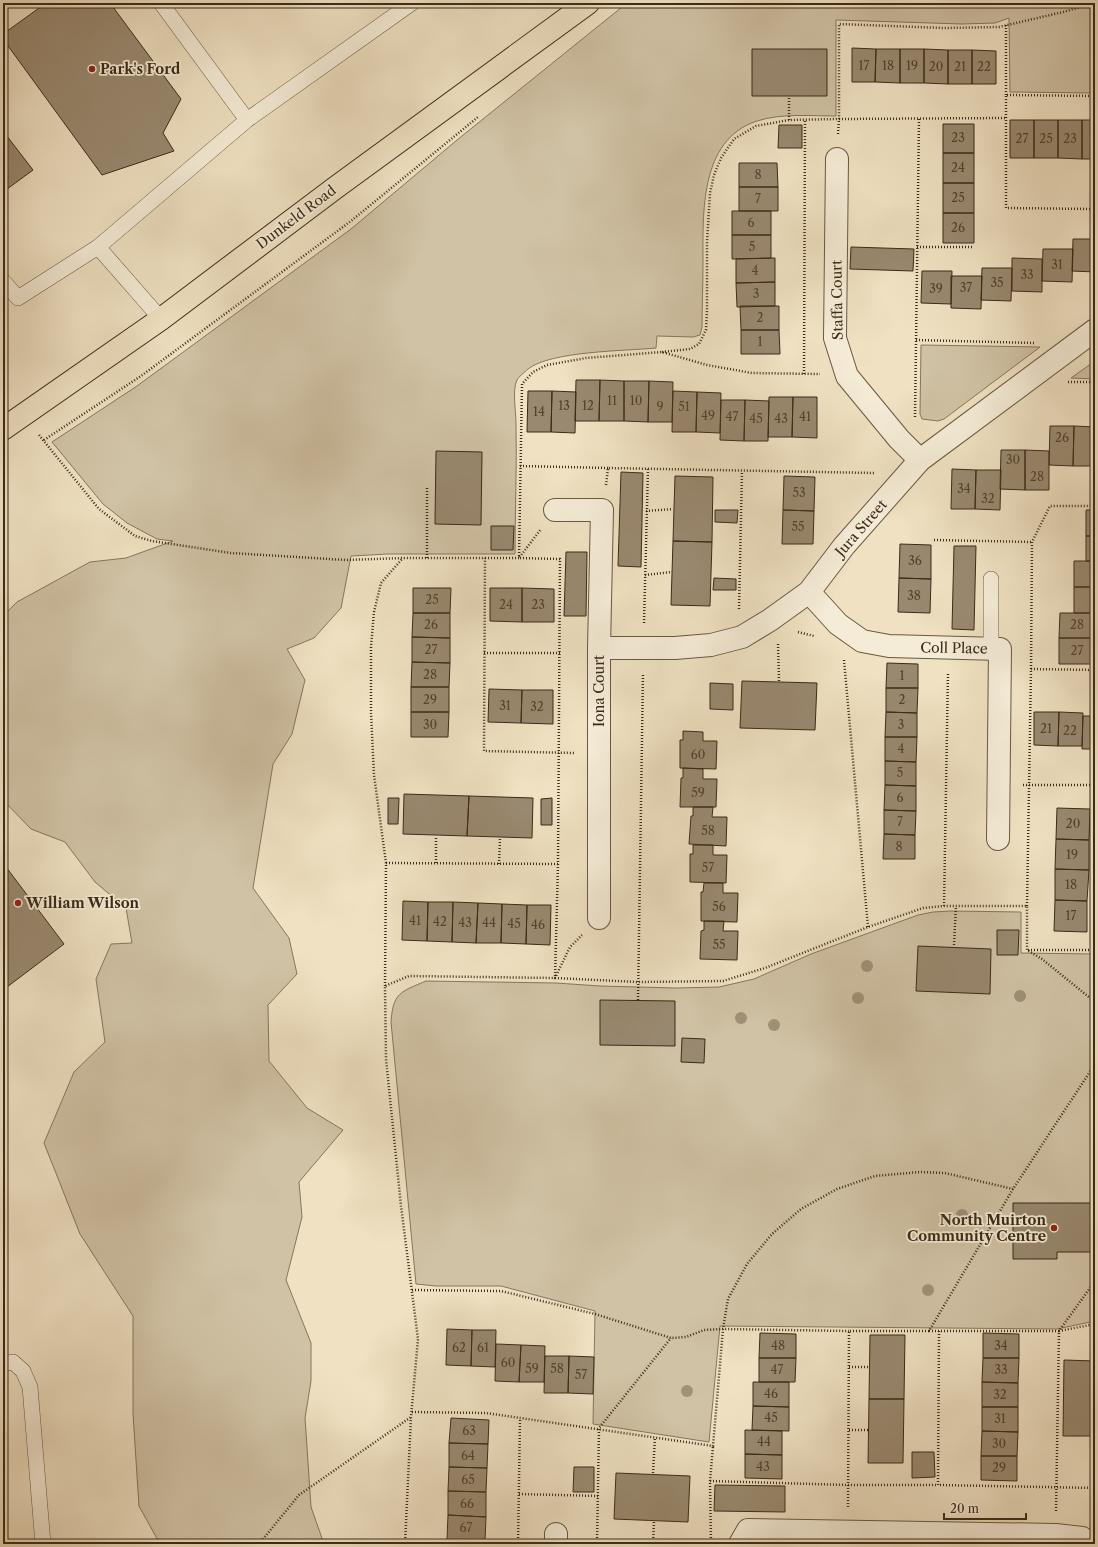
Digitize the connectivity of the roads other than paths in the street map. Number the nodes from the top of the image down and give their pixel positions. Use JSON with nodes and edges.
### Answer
{"nodes":[{"id":1,"x":161,"y":3,"type":"edge"},
{"id":2,"x":412,"y":3,"type":"edge"},
{"id":3,"x":588,"y":3,"type":"edge"},
{"id":4,"x":247,"y":120,"type":"junction"},
{"id":5,"x":837,"y":159,"type":"road end"},
{"id":6,"x":98,"y":247,"type":"junction"},
{"id":7,"x":3,"y":281,"type":"edge"},
{"id":8,"x":161,"y":319,"type":"junction"},
{"id":9,"x":1095,"y":330,"type":"edge"},
{"id":10,"x":11,"y":423,"type":"edge"},
{"id":11,"x":920,"y":460,"type":"junction"},
{"id":12,"x":555,"y":510,"type":"road end"},
{"id":13,"x":991,"y":579,"type":"dead end"},
{"id":14,"x":810,"y":592,"type":"junction"},
{"id":15,"x":598,"y":648,"type":"junction"},
{"id":16,"x":991,"y":649,"type":"junction"},
{"id":17,"x":998,"y":839,"type":"dead end"},
{"id":18,"x":600,"y":918,"type":"road end"},
{"id":19,"x":3,"y":1364,"type":"edge"},
{"id":20,"x":42,"y":1544,"type":"edge"},
{"id":21,"x":740,"y":1544,"type":"edge"},
{"id":22,"x":1086,"y":1544,"type":"edge"}],
"edges":[{"from":1,"to":4,"type":"lane"},
{"from":2,"to":4,"type":"lane"},
{"from":3,"to":8,"type":"main road","name":"Dunkeld Road"},
{"from":4,"to":6,"type":"lane"},
{"from":5,"to":11,"type":"street","name":"Staffa Court"},
{"from":6,"to":7,"type":"lane"},
{"from":6,"to":8,"type":"lane"},
{"from":8,"to":10,"type":"main road","name":"Dunkeld Road"},
{"from":9,"to":11,"type":"street","name":"Jura Street"},
{"from":11,"to":14,"type":"street","name":"Jura Street"},
{"from":12,"to":15,"type":"street","name":"Iona Court"},
{"from":13,"to":16,"type":"lane"},
{"from":14,"to":15,"type":"street","name":"Jura Street"},
{"from":14,"to":16,"type":"street","name":"Coll Place"},
{"from":15,"to":18,"type":"street","name":"Iona Court"},
{"from":16,"to":17,"type":"street","name":"Coll Place"},
{"from":19,"to":20,"type":"lane"},
{"from":21,"to":22,"type":"street"}]}
